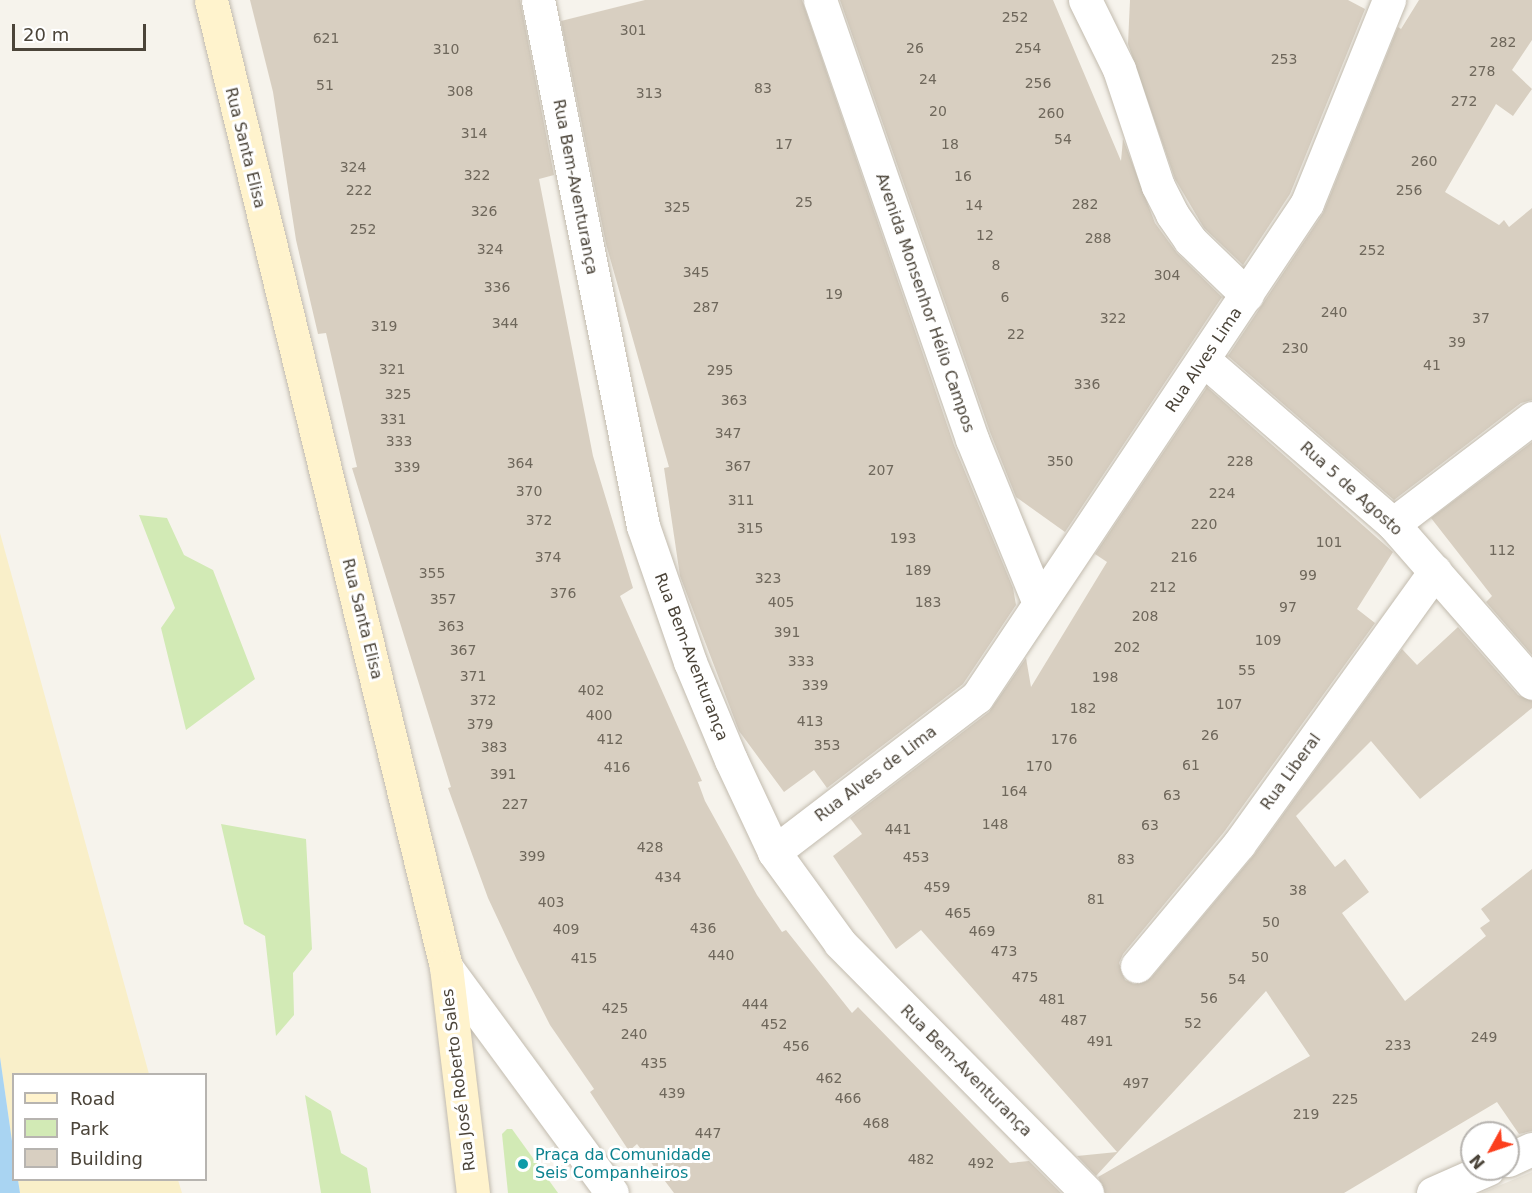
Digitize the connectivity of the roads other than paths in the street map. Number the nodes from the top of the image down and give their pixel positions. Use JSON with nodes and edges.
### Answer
{"nodes":[{"id":1,"x":211,"y":0,"type":"edge"},
{"id":2,"x":538,"y":0,"type":"edge"},
{"id":3,"x":820,"y":0,"type":"edge"},
{"id":4,"x":1085,"y":0,"type":"edge"},
{"id":5,"x":1389,"y":0,"type":"edge"},
{"id":6,"x":1247,"y":295,"type":"junction"},
{"id":7,"x":1205,"y":361,"type":"junction"},
{"id":8,"x":1532,"y":418,"type":"edge"},
{"id":9,"x":1393,"y":524,"type":"junction"},
{"id":10,"x":1435,"y":572,"type":"junction"},
{"id":11,"x":1039,"y":603,"type":"junction"},
{"id":12,"x":1532,"y":683,"type":"edge"},
{"id":13,"x":977,"y":697,"type":"joint"},
{"id":14,"x":774,"y":852,"type":"junction"},
{"id":15,"x":1137,"y":966,"type":"dead end"},
{"id":16,"x":446,"y":967,"type":"junction"},
{"id":17,"x":1474,"y":1181,"type":"edge"},
{"id":18,"x":473,"y":1193,"type":"edge"},
{"id":19,"x":612,"y":1193,"type":"edge"},
{"id":20,"x":1087,"y":1193,"type":"edge"},
{"id":21,"x":1432,"y":1193,"type":"edge"}],
"edges":[{"from":1,"to":16,"type":"main road","name":"Rua Santa Elisa"},
{"from":2,"to":14,"type":"street","name":"Rua Bem-Aventurança"},
{"from":3,"to":11,"type":"street","name":"Avenida Monsenhor Hélio Campos"},
{"from":4,"to":6,"type":"street"},
{"from":5,"to":6,"type":"street","name":"Rua Alves Lima"},
{"from":6,"to":7,"type":"street","name":"Rua Alves Lima"},
{"from":7,"to":9,"type":"street","name":"Rua 5 de Agosto"},
{"from":7,"to":11,"type":"street","name":"Rua Alves Lima"},
{"from":8,"to":9,"type":"street"},
{"from":9,"to":10,"type":"street","name":"Rua 5 de Agosto"},
{"from":10,"to":12,"type":"street","name":"Rua 5 de Agosto"},
{"from":10,"to":15,"type":"street","name":"Rua Liberal"},
{"from":11,"to":13,"type":"street","name":"Rua Alves Lima"},
{"from":13,"to":14,"type":"street","name":"Rua Alves de Lima"},
{"from":14,"to":20,"type":"street","name":"Rua Bem-Aventurança"},
{"from":16,"to":18,"type":"main road","name":"Rua José Roberto Sales"},
{"from":16,"to":19,"type":"street","name":"Rua Santa Elisa"},
{"from":17,"to":21,"type":"street"}]}
